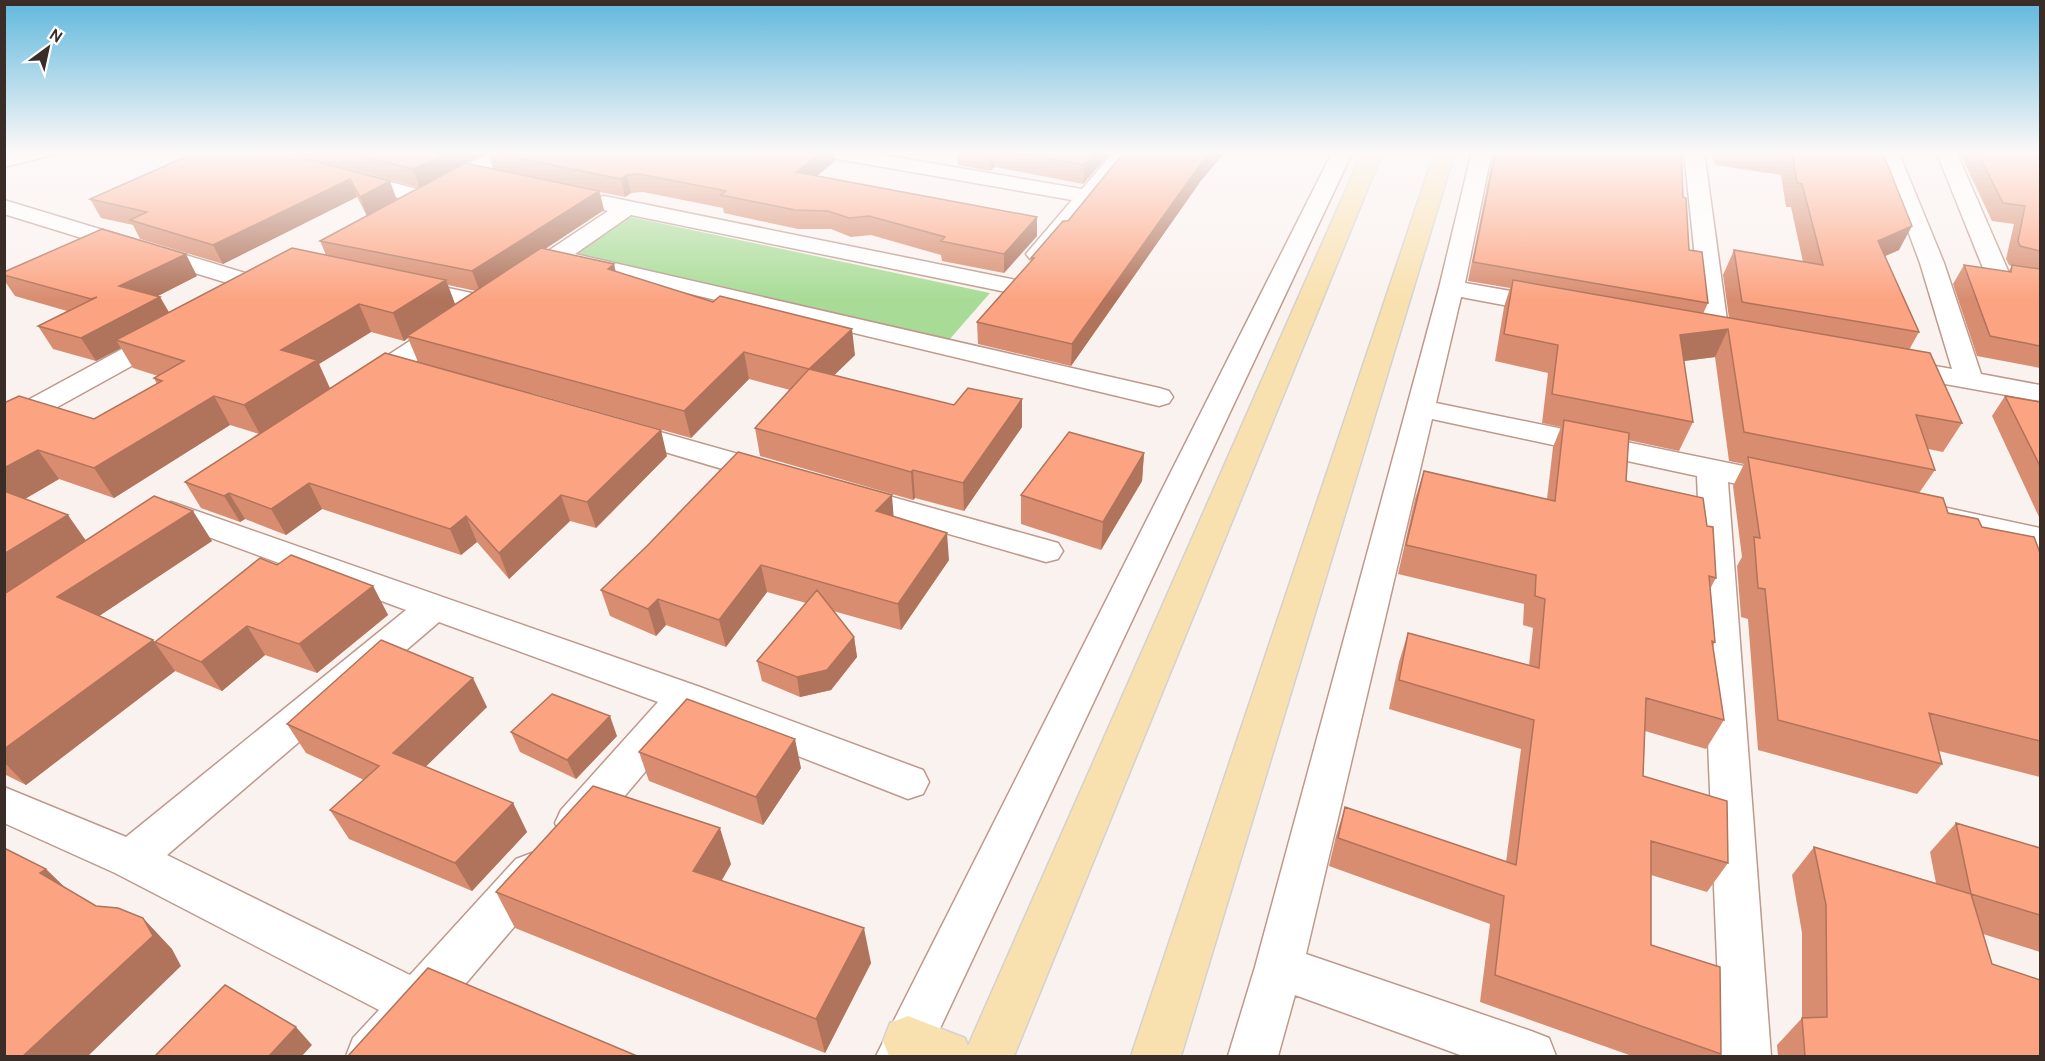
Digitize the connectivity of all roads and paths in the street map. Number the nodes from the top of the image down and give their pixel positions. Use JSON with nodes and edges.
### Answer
{"nodes":[{"id":1,"x":419,"y":201,"type":"edge"},
{"id":2,"x":593,"y":201,"type":"edge"},
{"id":3,"x":1082,"y":201,"type":"edge"},
{"id":4,"x":1319,"y":201,"type":"edge"},
{"id":5,"x":1352,"y":201,"type":"edge"},
{"id":6,"x":1429,"y":201,"type":"edge"},
{"id":7,"x":1471,"y":201,"type":"edge"},
{"id":8,"x":1700,"y":201,"type":"edge"},
{"id":9,"x":1925,"y":201,"type":"edge"},
{"id":10,"x":1958,"y":201,"type":"edge"},
{"id":11,"x":4,"y":207,"type":"edge"},
{"id":12,"x":627,"y":208,"type":"junction"},
{"id":13,"x":393,"y":214,"type":"edge"},
{"id":14,"x":557,"y":257,"type":"junction"},
{"id":15,"x":1975,"y":269,"type":"junction"},
{"id":16,"x":393,"y":284,"type":"edge"},
{"id":17,"x":1451,"y":288,"type":"junction"},
{"id":18,"x":228,"y":302,"type":"edge"},
{"id":19,"x":486,"y":303,"type":"junction"},
{"id":20,"x":1578,"y":310,"type":"edge"},
{"id":21,"x":187,"y":325,"type":"edge"},
{"id":22,"x":1716,"y":335,"type":"edge"},
{"id":23,"x":1865,"y":361,"type":"edge"},
{"id":24,"x":391,"y":365,"type":"junction"},
{"id":25,"x":425,"y":375,"type":"edge"},
{"id":26,"x":1969,"y":380,"type":"junction"},
{"id":27,"x":2040,"y":393,"type":"edge"},
{"id":28,"x":1159,"y":398,"type":"dead end"},
{"id":29,"x":341,"y":399,"type":"edge"},
{"id":30,"x":1420,"y":408,"type":"junction"},
{"id":31,"x":7,"y":422,"type":"edge"},
{"id":32,"x":598,"y":424,"type":"edge"},
{"id":33,"x":1712,"y":469,"type":"junction"},
{"id":34,"x":1805,"y":489,"type":"edge"},
{"id":35,"x":201,"y":492,"type":"edge"},
{"id":36,"x":1910,"y":511,"type":"edge"},
{"id":37,"x":2033,"y":537,"type":"edge"},
{"id":38,"x":1046,"y":551,"type":"dead end"},
{"id":39,"x":2040,"y":572,"type":"edge"},
{"id":40,"x":432,"y":608,"type":"junction"},
{"id":41,"x":686,"y":697,"type":"junction"},
{"id":42,"x":908,"y":782,"type":"dead end"},
{"id":43,"x":4,"y":804,"type":"edge"},
{"id":44,"x":131,"y":860,"type":"junction"},
{"id":45,"x":1279,"y":967,"type":"junction"},
{"id":46,"x":417,"y":1004,"type":"junction"},
{"id":47,"x":919,"y":1051,"type":"edge"},
{"id":48,"x":371,"y":1056,"type":"edge"},
{"id":49,"x":990,"y":1056,"type":"edge"},
{"id":50,"x":1156,"y":1056,"type":"edge"},
{"id":51,"x":1253,"y":1056,"type":"edge"},
{"id":52,"x":1531,"y":1056,"type":"edge"},
{"id":53,"x":1746,"y":1056,"type":"edge"}],
"edges":[{"from":1,"to":13,"type":"street"},
{"from":2,"to":12,"type":"street"},
{"from":3,"to":12,"type":"street"},
{"from":4,"to":47,"type":"street"},
{"from":5,"to":49,"type":"main road"},
{"from":6,"to":50,"type":"main road"},
{"from":7,"to":17,"type":"street"},
{"from":8,"to":22,"type":"street"},
{"from":9,"to":15,"type":"street"},
{"from":10,"to":15,"type":"street"},
{"from":11,"to":18,"type":"street"},
{"from":12,"to":14,"type":"street"},
{"from":14,"to":19,"type":"street"},
{"from":14,"to":28,"type":"street"},
{"from":15,"to":26,"type":"street"},
{"from":16,"to":19,"type":"street"},
{"from":17,"to":20,"type":"street"},
{"from":17,"to":30,"type":"street"},
{"from":19,"to":24,"type":"street"},
{"from":21,"to":31,"type":"street"},
{"from":23,"to":26,"type":"street"},
{"from":24,"to":25,"type":"street"},
{"from":24,"to":29,"type":"street"},
{"from":26,"to":27,"type":"street"},
{"from":30,"to":33,"type":"street"},
{"from":30,"to":45,"type":"street"},
{"from":32,"to":38,"type":"street"},
{"from":33,"to":34,"type":"street"},
{"from":33,"to":53,"type":"street"},
{"from":35,"to":40,"type":"street"},
{"from":36,"to":37,"type":"street"},
{"from":37,"to":39,"type":"street"},
{"from":40,"to":41,"type":"street"},
{"from":40,"to":44,"type":"street"},
{"from":41,"to":42,"type":"street"},
{"from":41,"to":46,"type":"street"},
{"from":43,"to":44,"type":"street"},
{"from":44,"to":46,"type":"street"},
{"from":45,"to":51,"type":"street"},
{"from":45,"to":52,"type":"street"},
{"from":46,"to":48,"type":"street"}]}
